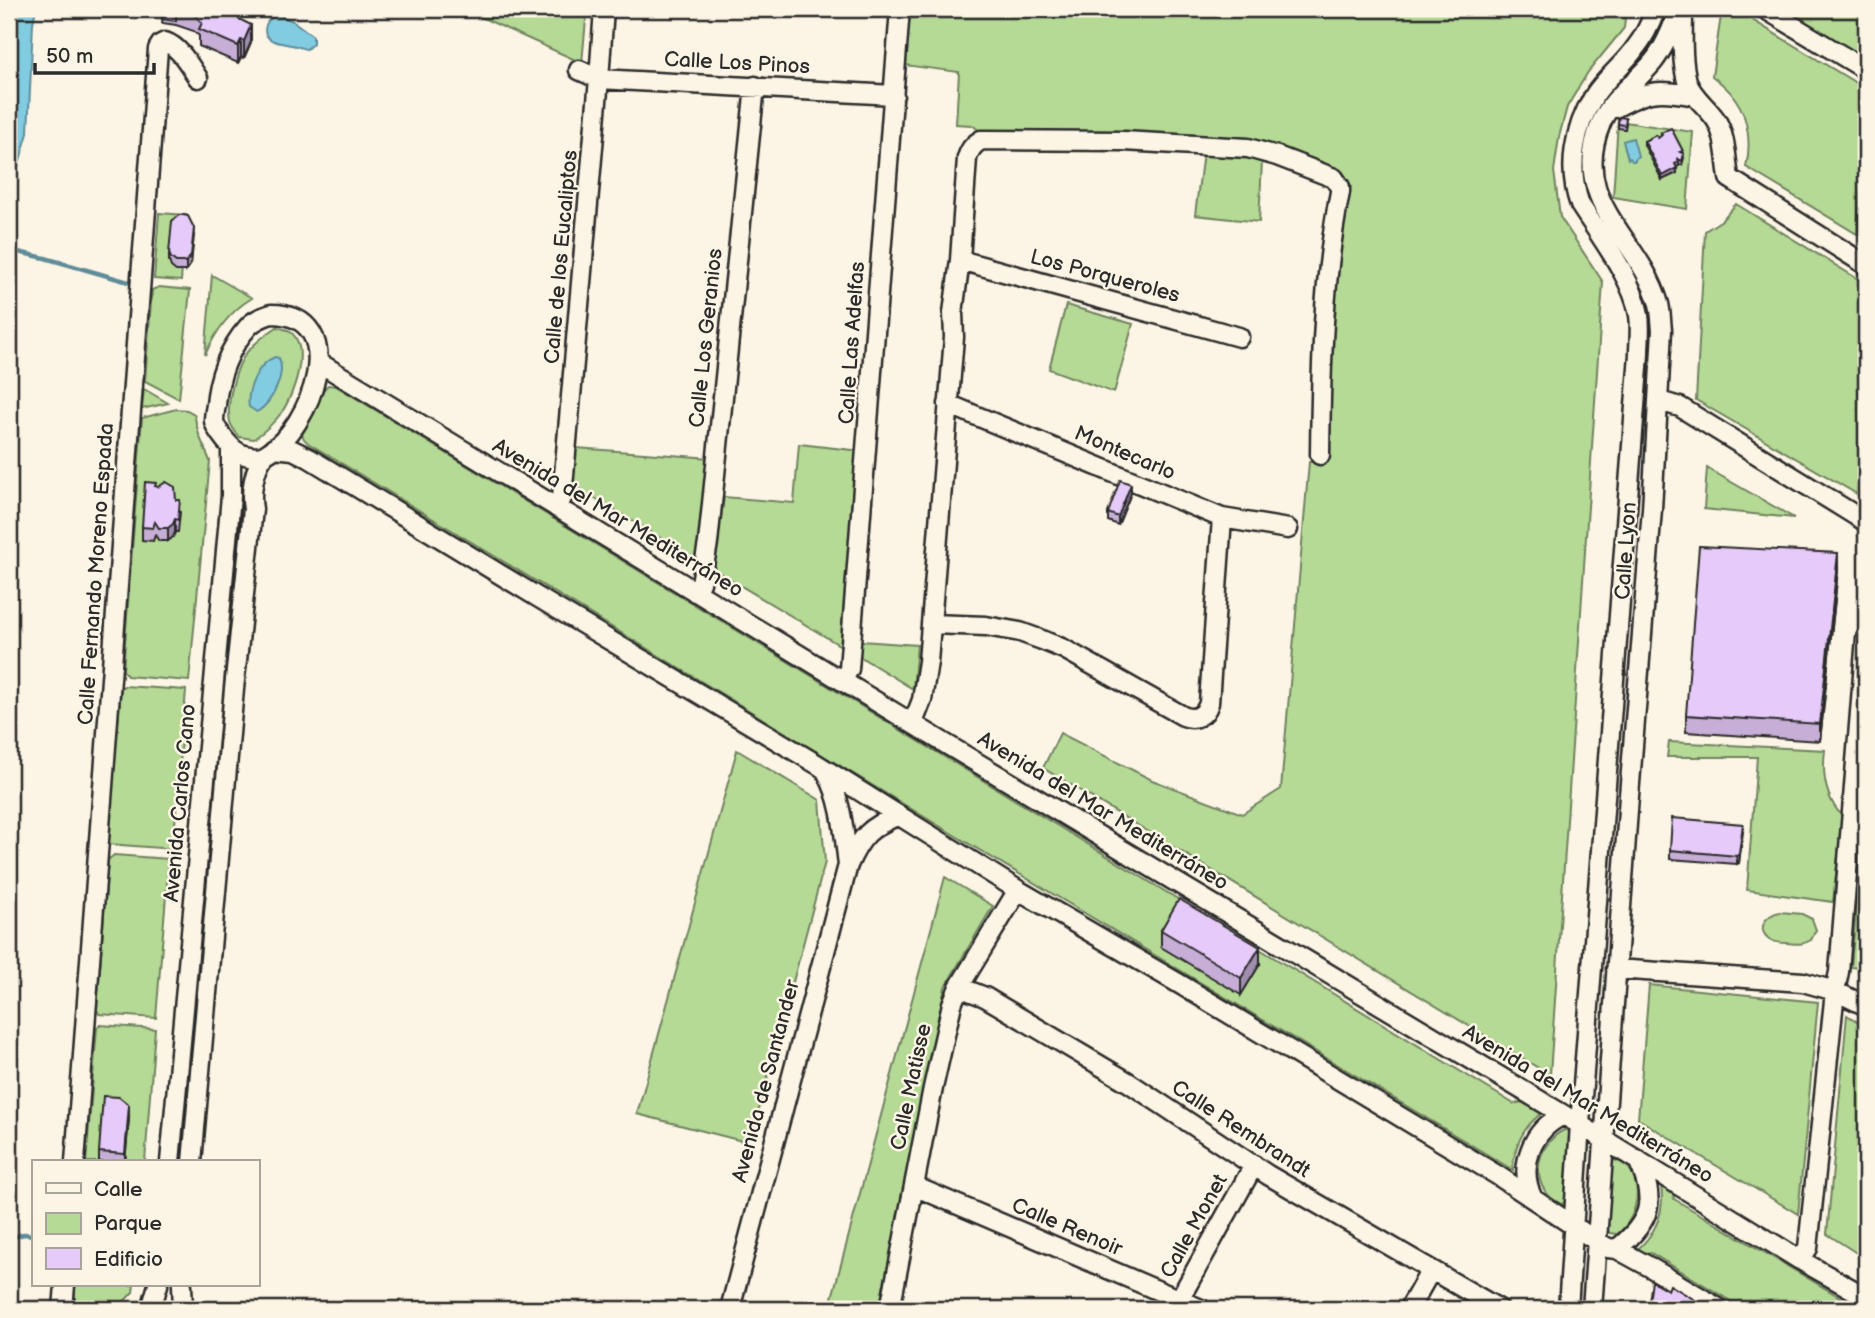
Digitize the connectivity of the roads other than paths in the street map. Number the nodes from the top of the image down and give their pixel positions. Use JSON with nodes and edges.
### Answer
{"nodes":[{"id":1,"x":604,"y":9,"type":"edge"},
{"id":2,"x":900,"y":9,"type":"edge"},
{"id":3,"x":1656,"y":9,"type":"edge"},
{"id":4,"x":1681,"y":9,"type":"edge"},
{"id":5,"x":1765,"y":9,"type":"edge"},
{"id":6,"x":579,"y":70,"type":"dead end"},
{"id":7,"x":1866,"y":70,"type":"edge"},
{"id":8,"x":198,"y":78,"type":"dead end"},
{"id":9,"x":599,"y":79,"type":"junction"},
{"id":10,"x":755,"y":86,"type":"junction"},
{"id":11,"x":894,"y":95,"type":"junction"},
{"id":12,"x":1695,"y":96,"type":"junction"},
{"id":13,"x":1608,"y":111,"type":"junction"},
{"id":14,"x":960,"y":260,"type":"junction"},
{"id":15,"x":1866,"y":265,"type":"edge"},
{"id":16,"x":1239,"y":337,"type":"dead end"},
{"id":17,"x":318,"y":362,"type":"junction"},
{"id":18,"x":1659,"y":401,"type":"junction"},
{"id":19,"x":948,"y":404,"type":"junction"},
{"id":20,"x":231,"y":448,"type":"junction"},
{"id":21,"x":269,"y":452,"type":"junction"},
{"id":22,"x":1320,"y":455,"type":"dead end"},
{"id":23,"x":557,"y":508,"type":"junction"},
{"id":24,"x":1222,"y":518,"type":"junction"},
{"id":25,"x":1866,"y":522,"type":"edge"},
{"id":26,"x":1288,"y":528,"type":"dead end"},
{"id":27,"x":695,"y":592,"type":"junction"},
{"id":28,"x":931,"y":624,"type":"junction"},
{"id":29,"x":1866,"y":638,"type":"edge"},
{"id":30,"x":843,"y":680,"type":"junction"},
{"id":31,"x":913,"y":723,"type":"junction"},
{"id":32,"x":1861,"y":762,"type":"edge"},
{"id":33,"x":825,"y":769,"type":"junction"},
{"id":34,"x":899,"y":815,"type":"junction"},
{"id":35,"x":848,"y":865,"type":"junction"},
{"id":36,"x":1018,"y":890,"type":"junction"},
{"id":37,"x":1616,"y":969,"type":"junction"},
{"id":38,"x":959,"y":987,"type":"junction"},
{"id":39,"x":1835,"y":991,"type":"junction"},
{"id":40,"x":1866,"y":1006,"type":"edge"},
{"id":41,"x":1572,"y":1119,"type":"junction"},
{"id":42,"x":1604,"y":1139,"type":"junction"},
{"id":43,"x":75,"y":1160,"type":"edge"},
{"id":44,"x":170,"y":1160,"type":"edge"},
{"id":45,"x":192,"y":1160,"type":"edge"},
{"id":46,"x":1638,"y":1160,"type":"junction"},
{"id":47,"x":1254,"y":1165,"type":"junction"},
{"id":48,"x":914,"y":1186,"type":"junction"},
{"id":49,"x":1533,"y":1199,"type":"junction"},
{"id":50,"x":1573,"y":1226,"type":"junction"},
{"id":51,"x":1598,"y":1242,"type":"junction"},
{"id":52,"x":1617,"y":1249,"type":"junction"},
{"id":53,"x":1800,"y":1259,"type":"junction"},
{"id":54,"x":1430,"y":1270,"type":"junction"},
{"id":55,"x":65,"y":1286,"type":"edge"},
{"id":56,"x":158,"y":1286,"type":"edge"},
{"id":57,"x":182,"y":1286,"type":"edge"},
{"id":58,"x":1866,"y":1297,"type":"edge"},
{"id":59,"x":1176,"y":1304,"type":"edge"},
{"id":60,"x":63,"y":1309,"type":"edge"},
{"id":61,"x":151,"y":1309,"type":"edge"},
{"id":62,"x":183,"y":1309,"type":"edge"},
{"id":63,"x":730,"y":1309,"type":"edge"},
{"id":64,"x":890,"y":1309,"type":"edge"},
{"id":65,"x":1201,"y":1309,"type":"edge"},
{"id":66,"x":1409,"y":1309,"type":"edge"},
{"id":67,"x":1499,"y":1309,"type":"edge"},
{"id":68,"x":1568,"y":1309,"type":"edge"},
{"id":69,"x":1592,"y":1309,"type":"edge"},
{"id":70,"x":1720,"y":1309,"type":"edge"}],
"edges":[{"from":1,"to":9,"type":"street","name":"Calle de los Eucaliptos"},
{"from":2,"to":11,"type":"street","name":"Calle Las Adelfas"},
{"from":3,"to":41,"type":"street","name":"Calle Lyon"},
{"from":4,"to":12,"type":"street"},
{"from":4,"to":13,"type":"street","name":"Calle Lyon"},
{"from":5,"to":7,"type":"street"},
{"from":6,"to":9,"type":"street","name":"Calle Los Pinos"},
{"from":8,"to":43,"type":"street","name":"Calle Fernando Moreno Espada"},
{"from":9,"to":10,"type":"street","name":"Calle Los Pinos"},
{"from":9,"to":23,"type":"street","name":"Calle de los Eucaliptos"},
{"from":10,"to":11,"type":"street","name":"Calle Los Pinos"},
{"from":10,"to":27,"type":"street","name":"Calle Los Geranios"},
{"from":11,"to":30,"type":"street","name":"Calle Las Adelfas"},
{"from":12,"to":13,"type":"street"},
{"from":12,"to":15,"type":"street"},
{"from":13,"to":18,"type":"street","name":"Calle Lyon"},
{"from":14,"to":16,"type":"street","name":"Los Porqueroles"},
{"from":14,"to":19,"type":"street"},
{"from":14,"to":22,"type":"street"},
{"from":17,"to":20,"type":"street"},
{"from":17,"to":21,"type":"street"},
{"from":17,"to":23,"type":"street","name":"Avenida del Mar Mediterráneo"},
{"from":18,"to":25,"type":"street"},
{"from":18,"to":37,"type":"street","name":"Calle Lyon"},
{"from":19,"to":24,"type":"street","name":"Montecarlo"},
{"from":19,"to":28,"type":"street"},
{"from":20,"to":21,"type":"street"},
{"from":20,"to":44,"type":"street","name":"Avenida Carlos Cano"},
{"from":21,"to":33,"type":"street"},
{"from":21,"to":45,"type":"street","name":"Avenida Carlos Cano"},
{"from":23,"to":27,"type":"street","name":"Avenida del Mar Mediterráneo"},
{"from":24,"to":26,"type":"street","name":"Montecarlo"},
{"from":24,"to":28,"type":"street"},
{"from":27,"to":30,"type":"street","name":"Avenida del Mar Mediterráneo"},
{"from":28,"to":31,"type":"street"},
{"from":29,"to":32,"type":"street"},
{"from":30,"to":31,"type":"street","name":"Avenida del Mar Mediterráneo"},
{"from":31,"to":41,"type":"street","name":"Avenida del Mar Mediterráneo"},
{"from":32,"to":39,"type":"street"},
{"from":33,"to":34,"type":"street"},
{"from":33,"to":35,"type":"street","name":"Avenida de Santander"},
{"from":34,"to":35,"type":"street","name":"Avenida de Santander"},
{"from":34,"to":36,"type":"street"},
{"from":35,"to":63,"type":"street","name":"Avenida de Santander"},
{"from":36,"to":38,"type":"street","name":"Calle Matisse"},
{"from":36,"to":49,"type":"street"},
{"from":37,"to":39,"type":"street"},
{"from":37,"to":42,"type":"street","name":"Calle Lyon"},
{"from":38,"to":47,"type":"street","name":"Calle Rembrandt"},
{"from":38,"to":48,"type":"street","name":"Calle Matisse"},
{"from":39,"to":40,"type":"street"},
{"from":39,"to":53,"type":"street"},
{"from":41,"to":42,"type":"street","name":"Avenida del Mar Mediterráneo"},
{"from":41,"to":49,"type":"street"},
{"from":41,"to":50,"type":"street","name":"Calle Lyon"},
{"from":42,"to":46,"type":"street","name":"Avenida del Mar Mediterráneo"},
{"from":42,"to":51,"type":"street","name":"Calle Lyon"},
{"from":46,"to":52,"type":"street"},
{"from":46,"to":53,"type":"street","name":"Avenida del Mar Mediterráneo"},
{"from":47,"to":54,"type":"street","name":"Calle Rembrandt"},
{"from":47,"to":59,"type":"street","name":"Calle Monet"},
{"from":48,"to":59,"type":"street","name":"Calle Renoir"},
{"from":48,"to":64,"type":"street","name":"Calle Matisse"},
{"from":49,"to":50,"type":"street"},
{"from":50,"to":51,"type":"street"},
{"from":50,"to":68,"type":"street","name":"Calle Lyon"},
{"from":51,"to":52,"type":"street"},
{"from":51,"to":69,"type":"street","name":"Calle Lyon"},
{"from":52,"to":70,"type":"street"},
{"from":53,"to":58,"type":"street","name":"Avenida del Mar Mediterráneo"},
{"from":54,"to":66,"type":"street"},
{"from":54,"to":67,"type":"street","name":"Calle Rembrandt"},
{"from":55,"to":60,"type":"street"},
{"from":56,"to":61,"type":"street"},
{"from":57,"to":62,"type":"street"},
{"from":59,"to":65,"type":"street","name":"Calle Renoir"}]}
